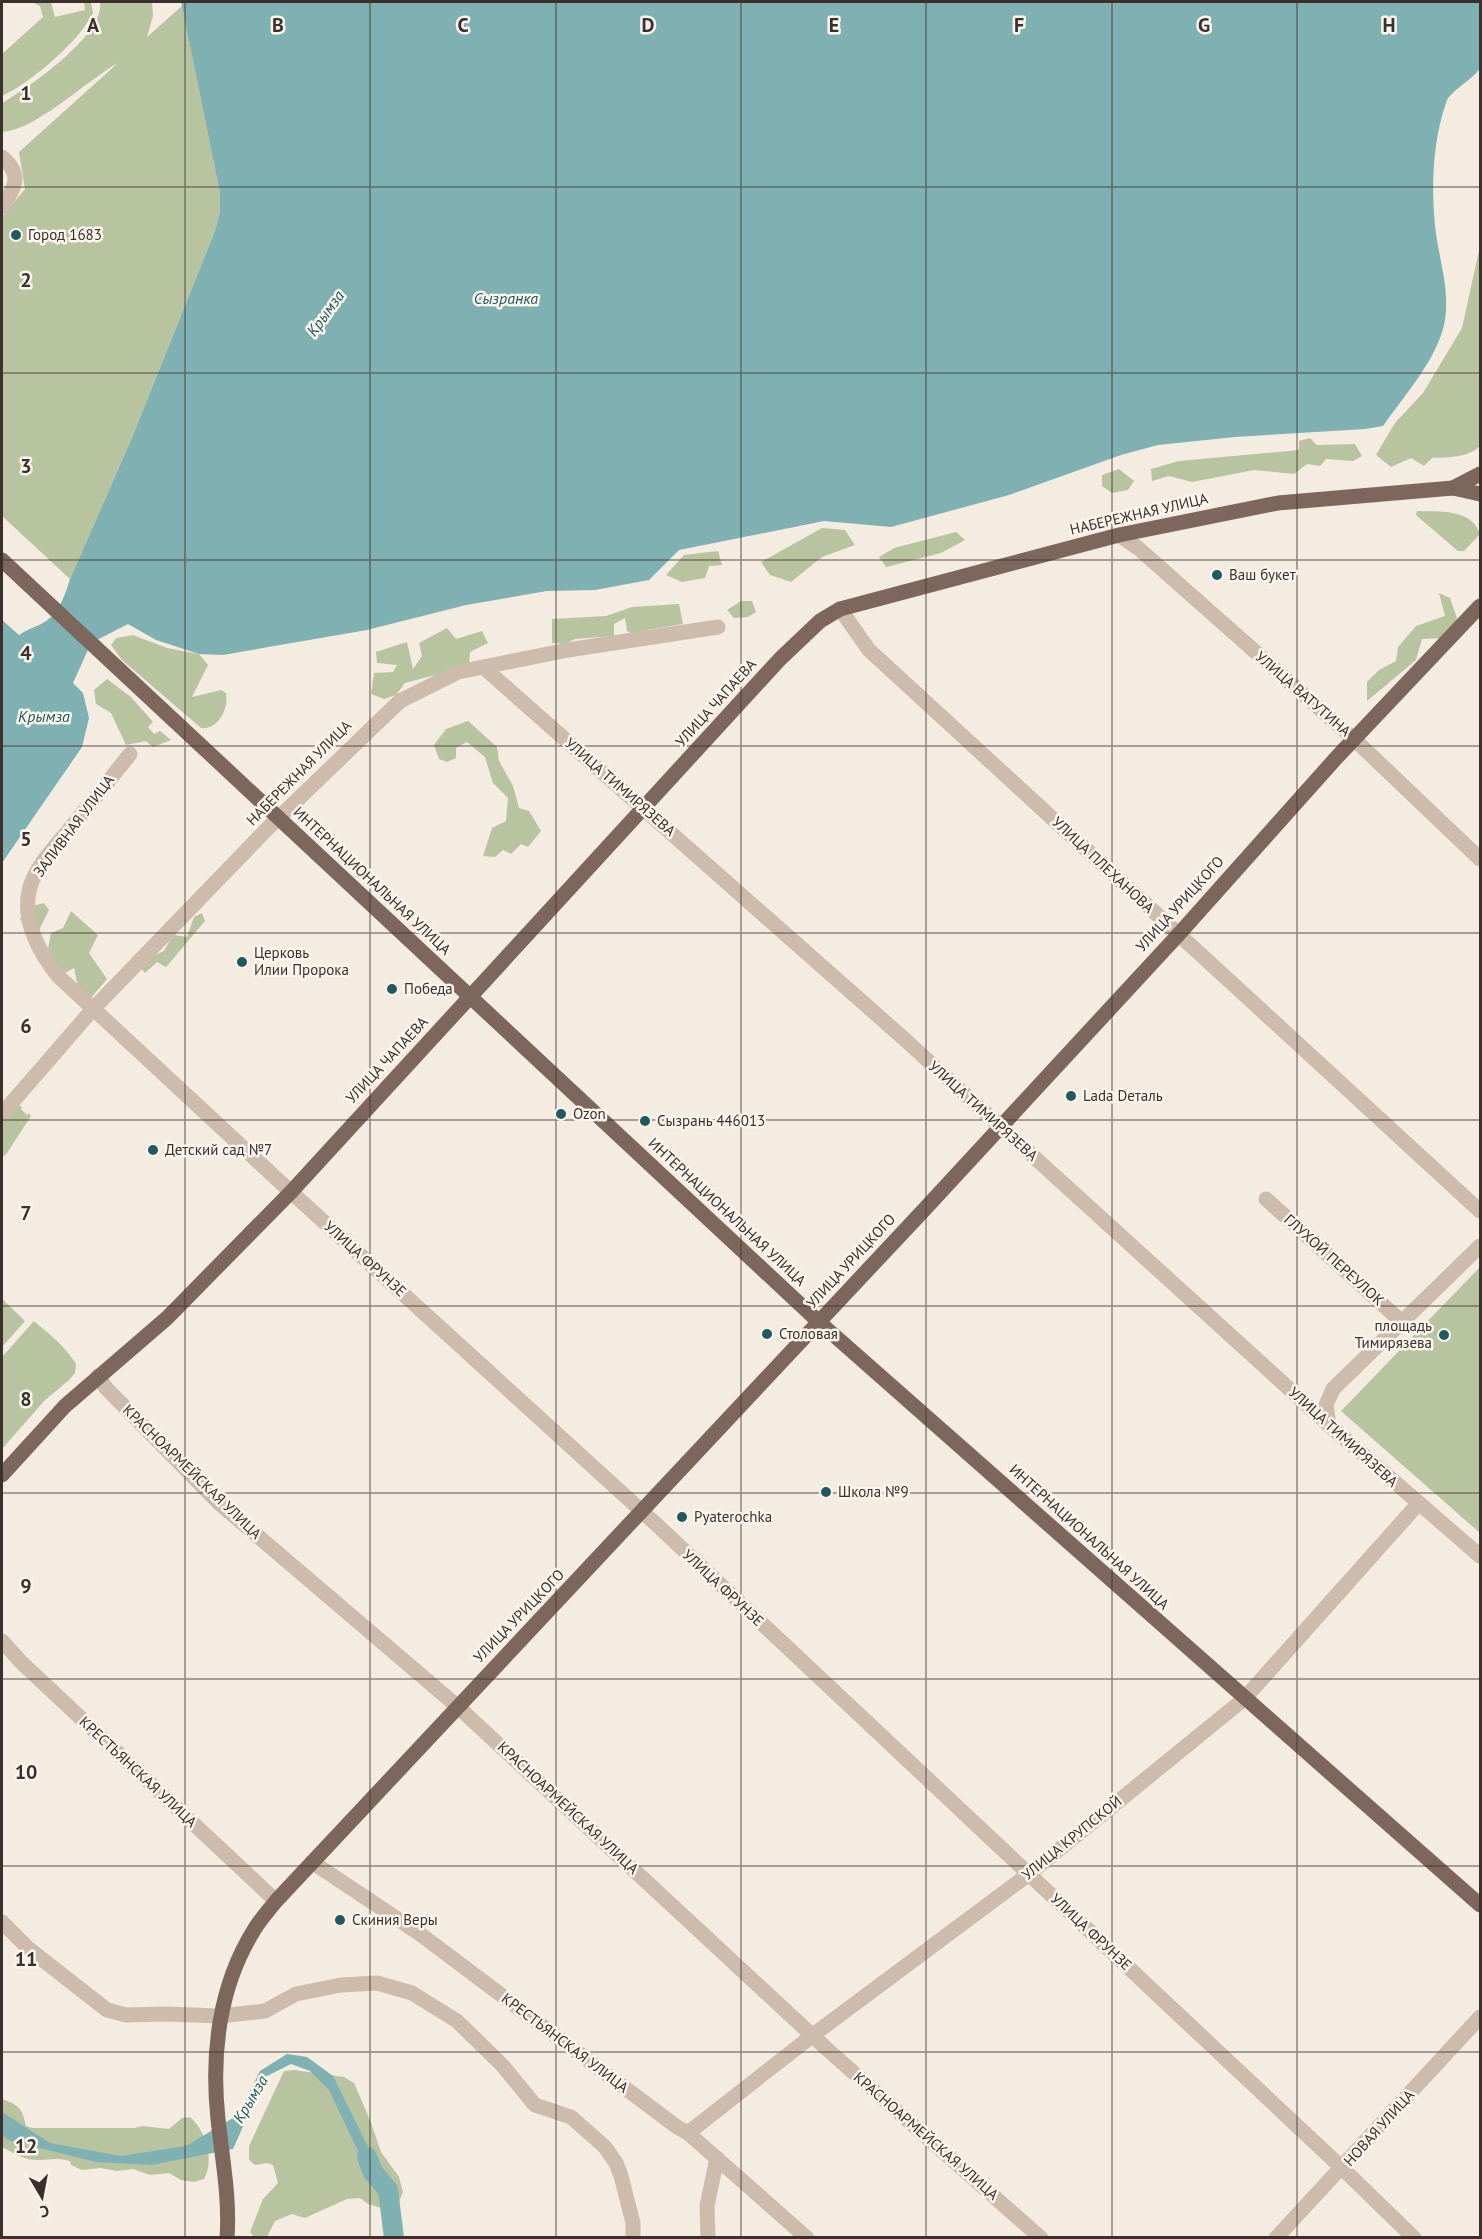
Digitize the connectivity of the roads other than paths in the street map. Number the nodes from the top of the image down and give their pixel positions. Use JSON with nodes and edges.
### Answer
{"nodes":[{"id":1,"x":2,"y":157,"type":"edge"},
{"id":2,"x":2,"y":207,"type":"edge"},
{"id":3,"x":1480,"y":474,"type":"edge"},
{"id":4,"x":1453,"y":488,"type":"junction"},
{"id":5,"x":1480,"y":494,"type":"edge"},
{"id":6,"x":1119,"y":535,"type":"junction"},
{"id":7,"x":2,"y":560,"type":"edge"},
{"id":8,"x":1480,"y":606,"type":"edge"},
{"id":9,"x":840,"y":609,"type":"junction"},
{"id":10,"x":718,"y":627,"type":"dead end"},
{"id":11,"x":483,"y":667,"type":"junction"},
{"id":12,"x":1354,"y":739,"type":"junction"},
{"id":13,"x":130,"y":753,"type":"dead end"},
{"id":14,"x":644,"y":809,"type":"junction"},
{"id":15,"x":279,"y":818,"type":"junction"},
{"id":16,"x":1480,"y":859,"type":"edge"},
{"id":17,"x":1179,"y":934,"type":"junction"},
{"id":18,"x":35,"y":938,"type":"joint"},
{"id":19,"x":469,"y":998,"type":"junction"},
{"id":20,"x":93,"y":1009,"type":"junction"},
{"id":21,"x":2,"y":1114,"type":"edge"},
{"id":22,"x":1001,"y":1127,"type":"junction"},
{"id":23,"x":291,"y":1192,"type":"junction"},
{"id":24,"x":1266,"y":1198,"type":"dead end"},
{"id":25,"x":1480,"y":1211,"type":"edge"},
{"id":26,"x":1480,"y":1246,"type":"edge"},
{"id":27,"x":819,"y":1322,"type":"junction"},
{"id":28,"x":1402,"y":1322,"type":"junction"},
{"id":29,"x":98,"y":1376,"type":"junction"},
{"id":30,"x":1329,"y":1425,"type":"junction"},
{"id":31,"x":2,"y":1475,"type":"edge"},
{"id":32,"x":1418,"y":1504,"type":"junction"},
{"id":33,"x":642,"y":1512,"type":"junction"},
{"id":34,"x":1480,"y":1556,"type":"edge"},
{"id":35,"x":2,"y":1641,"type":"edge"},
{"id":36,"x":1244,"y":1699,"type":"junction"},
{"id":37,"x":458,"y":1706,"type":"junction"},
{"id":38,"x":312,"y":1862,"type":"junction"},
{"id":39,"x":1029,"y":1874,"type":"junction"},
{"id":40,"x":276,"y":1901,"type":"junction"},
{"id":41,"x":1480,"y":1905,"type":"edge"},
{"id":42,"x":2,"y":1922,"type":"edge"},
{"id":43,"x":220,"y":2016,"type":"junction"},
{"id":44,"x":1480,"y":2017,"type":"edge"},
{"id":45,"x":813,"y":2035,"type":"junction"},
{"id":46,"x":688,"y":2133,"type":"junction"},
{"id":47,"x":717,"y":2158,"type":"junction"},
{"id":48,"x":1342,"y":2168,"type":"junction"},
{"id":49,"x":227,"y":2238,"type":"edge"},
{"id":50,"x":633,"y":2238,"type":"edge"},
{"id":51,"x":708,"y":2238,"type":"edge"},
{"id":52,"x":807,"y":2238,"type":"edge"},
{"id":53,"x":1041,"y":2238,"type":"edge"},
{"id":54,"x":1276,"y":2238,"type":"edge"},
{"id":55,"x":1414,"y":2238,"type":"edge"}],
"edges":[{"from":1,"to":2,"type":"street"},
{"from":3,"to":4,"type":"main road"},
{"from":4,"to":5,"type":"main road"},
{"from":4,"to":6,"type":"main road","name":"НАБЕРЕЖНАЯ УЛИЦА"},
{"from":6,"to":9,"type":"main road","name":"НАБЕРЕЖНАЯ УЛИЦА"},
{"from":6,"to":12,"type":"street","name":"УЛИЦА ВАТУТИНА"},
{"from":7,"to":15,"type":"main road","name":"ИНТЕРНАЦИОНАЛЬНАЯ УЛИЦА"},
{"from":8,"to":12,"type":"main road","name":"УЛИЦА УРИЦКОГО"},
{"from":9,"to":14,"type":"main road","name":"УЛИЦА ЧАПАЕВА"},
{"from":9,"to":17,"type":"street","name":"УЛИЦА ПЛЕХАНОВА"},
{"from":10,"to":11,"type":"street","name":"НАБЕРЕЖНАЯ УЛИЦА"},
{"from":11,"to":14,"type":"street","name":"УЛИЦА ТИМИРЯЗЕВА"},
{"from":11,"to":15,"type":"street","name":"НАБЕРЕЖНАЯ УЛИЦА"},
{"from":12,"to":16,"type":"street","name":"УЛИЦА ВАТУТИНА"},
{"from":12,"to":17,"type":"main road","name":"УЛИЦА УРИЦКОГО"},
{"from":13,"to":18,"type":"street","name":"ЗАЛИВНАЯ УЛИЦА"},
{"from":14,"to":19,"type":"main road","name":"УЛИЦА ЧАПАЕВА"},
{"from":14,"to":22,"type":"street","name":"УЛИЦА ТИМИРЯЗЕВА"},
{"from":15,"to":19,"type":"main road","name":"ИНТЕРНАЦИОНАЛЬНАЯ УЛИЦА"},
{"from":15,"to":20,"type":"street","name":"НАБЕРЕЖНАЯ УЛИЦА"},
{"from":17,"to":22,"type":"main road","name":"УЛИЦА УРИЦКОГО"},
{"from":17,"to":25,"type":"street","name":"УЛИЦА ПЛЕХАНОВА"},
{"from":18,"to":20,"type":"street","name":"УЛИЦА ФРУНЗЕ"},
{"from":19,"to":23,"type":"main road","name":"УЛИЦА ЧАПАЕВА"},
{"from":19,"to":27,"type":"main road","name":"ИНТЕРНАЦИОНАЛЬНАЯ УЛИЦА"},
{"from":20,"to":21,"type":"street","name":"НАБЕРЕЖНАЯ УЛИЦА"},
{"from":20,"to":23,"type":"street","name":"УЛИЦА ФРУНЗЕ"},
{"from":22,"to":27,"type":"main road","name":"УЛИЦА УРИЦКОГО"},
{"from":22,"to":30,"type":"street","name":"УЛИЦА ТИМИРЯЗЕВА"},
{"from":23,"to":29,"type":"main road","name":"УЛИЦА ЧАПАЕВА"},
{"from":23,"to":33,"type":"street","name":"УЛИЦА ФРУНЗЕ"},
{"from":24,"to":28,"type":"street","name":"ГЛУХОЙ ПЕРЕУЛОК"},
{"from":26,"to":28,"type":"street"},
{"from":27,"to":33,"type":"main road","name":"УЛИЦА УРИЦКОГО"},
{"from":27,"to":36,"type":"main road","name":"ИНТЕРНАЦИОНАЛЬНАЯ УЛИЦА"},
{"from":28,"to":30,"type":"street"},
{"from":29,"to":31,"type":"main road","name":"УЛИЦА ЧАПАЕВА"},
{"from":29,"to":37,"type":"street","name":"КРАСНОАРМЕЙСКАЯ УЛИЦА"},
{"from":30,"to":32,"type":"street","name":"УЛИЦА ТИМИРЯЗЕВА"},
{"from":32,"to":34,"type":"street","name":"УЛИЦА ТИМИРЯЗЕВА"},
{"from":32,"to":36,"type":"street","name":"УЛИЦА КРУПСКОЙ"},
{"from":33,"to":37,"type":"main road","name":"УЛИЦА УРИЦКОГО"},
{"from":33,"to":39,"type":"street","name":"УЛИЦА ФРУНЗЕ"},
{"from":35,"to":40,"type":"street","name":"КРЕСТЬЯНСКАЯ УЛИЦА"},
{"from":36,"to":39,"type":"street","name":"УЛИЦА КРУПСКОЙ"},
{"from":36,"to":41,"type":"main road","name":"ИНТЕРНАЦИОНАЛЬНАЯ УЛИЦА"},
{"from":37,"to":38,"type":"main road","name":"УЛИЦА УРИЦКОГО"},
{"from":37,"to":45,"type":"street","name":"КРАСНОАРМЕЙСКАЯ УЛИЦА"},
{"from":38,"to":40,"type":"main road","name":"УЛИЦА УРИЦКОГО"},
{"from":38,"to":46,"type":"street","name":"КРЕСТЬЯНСКАЯ УЛИЦА"},
{"from":39,"to":45,"type":"street","name":"УЛИЦА КРУПСКОЙ"},
{"from":39,"to":48,"type":"street","name":"УЛИЦА ФРУНЗЕ"},
{"from":40,"to":43,"type":"main road","name":"УЛИЦА УРИЦКОГО"},
{"from":42,"to":43,"type":"street"},
{"from":43,"to":49,"type":"main road","name":"УЛИЦА УРИЦКОГО"},
{"from":43,"to":50,"type":"street"},
{"from":44,"to":48,"type":"street","name":"НОВАЯ УЛИЦА"},
{"from":45,"to":46,"type":"street","name":"УЛИЦА КРУПСКОЙ"},
{"from":45,"to":53,"type":"street","name":"КРАСНОАРМЕЙСКАЯ УЛИЦА"},
{"from":46,"to":47,"type":"street","name":"КРЕСТЬЯНСКАЯ УЛИЦА"},
{"from":47,"to":51,"type":"street"},
{"from":47,"to":52,"type":"street","name":"КРЕСТЬЯНСКАЯ УЛИЦА"},
{"from":48,"to":54,"type":"street","name":"НОВАЯ УЛИЦА"},
{"from":48,"to":55,"type":"street","name":"УЛИЦА ФРУНЗЕ"}]}
